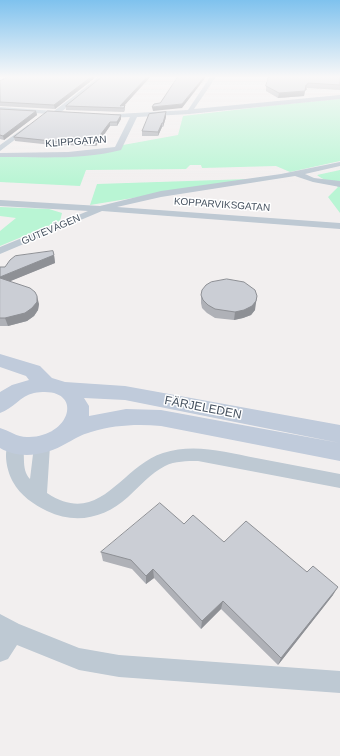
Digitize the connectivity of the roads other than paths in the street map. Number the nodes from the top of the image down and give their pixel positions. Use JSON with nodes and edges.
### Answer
{"nodes":[{"id":1,"x":47,"y":112,"type":"edge"},
{"id":2,"x":50,"y":112,"type":"edge"},
{"id":3,"x":184,"y":112,"type":"edge"},
{"id":4,"x":56,"y":113,"type":"joint"},
{"id":5,"x":73,"y":114,"type":"edge"},
{"id":6,"x":95,"y":116,"type":"edge"},
{"id":7,"x":134,"y":116,"type":"junction"},
{"id":8,"x":0,"y":149,"type":"edge"},
{"id":9,"x":0,"y":155,"type":"edge"},
{"id":10,"x":340,"y":164,"type":"edge"},
{"id":11,"x":295,"y":174,"type":"junction"},
{"id":12,"x":340,"y":184,"type":"edge"},
{"id":13,"x":0,"y":203,"type":"edge"},
{"id":14,"x":102,"y":208,"type":"junction"},
{"id":15,"x":340,"y":226,"type":"edge"},
{"id":16,"x":0,"y":251,"type":"edge"},
{"id":17,"x":0,"y":360,"type":"edge"},
{"id":18,"x":55,"y":387,"type":"junction"},
{"id":19,"x":3,"y":395,"type":"edge"},
{"id":20,"x":70,"y":430,"type":"junction"},
{"id":21,"x":340,"y":434,"type":"edge"},
{"id":22,"x":5,"y":442,"type":"edge"},
{"id":23,"x":42,"y":446,"type":"junction"},
{"id":24,"x":340,"y":452,"type":"edge"},
{"id":25,"x":340,"y":481,"type":"edge"},
{"id":26,"x":38,"y":497,"type":"junction"},
{"id":27,"x":6,"y":629,"type":"edge"},
{"id":28,"x":0,"y":651,"type":"edge"},
{"id":29,"x":340,"y":682,"type":"edge"}],
"edges":[{"from":1,"to":8,"type":"street"},
{"from":2,"to":4,"type":"street"},
{"from":3,"to":7,"type":"street"},
{"from":4,"to":5,"type":"street"},
{"from":6,"to":7,"type":"street"},
{"from":7,"to":9,"type":"street","name":"KLIPPGATAN"},
{"from":10,"to":11,"type":"street"},
{"from":11,"to":12,"type":"street"},
{"from":11,"to":14,"type":"street"},
{"from":13,"to":14,"type":"street","name":"KOPPARVIKSGATAN"},
{"from":14,"to":15,"type":"street","name":"KOPPARVIKSGATAN"},
{"from":14,"to":16,"type":"street","name":"GUTEVÄGEN"},
{"from":17,"to":18,"type":"main road"},
{"from":18,"to":19,"type":"main road","name":"FÄRJELEDEN"},
{"from":18,"to":20,"type":"main road"},
{"from":18,"to":21,"type":"main road","name":"FÄRJELEDEN"},
{"from":20,"to":23,"type":"main road","name":"FÄRJELEDEN"},
{"from":20,"to":24,"type":"main road","name":"FÄRJELEDEN"},
{"from":22,"to":23,"type":"main road"},
{"from":22,"to":26,"type":"street"},
{"from":23,"to":26,"type":"street"},
{"from":25,"to":26,"type":"street"},
{"from":27,"to":28,"type":"street"},
{"from":27,"to":29,"type":"street"}]}
